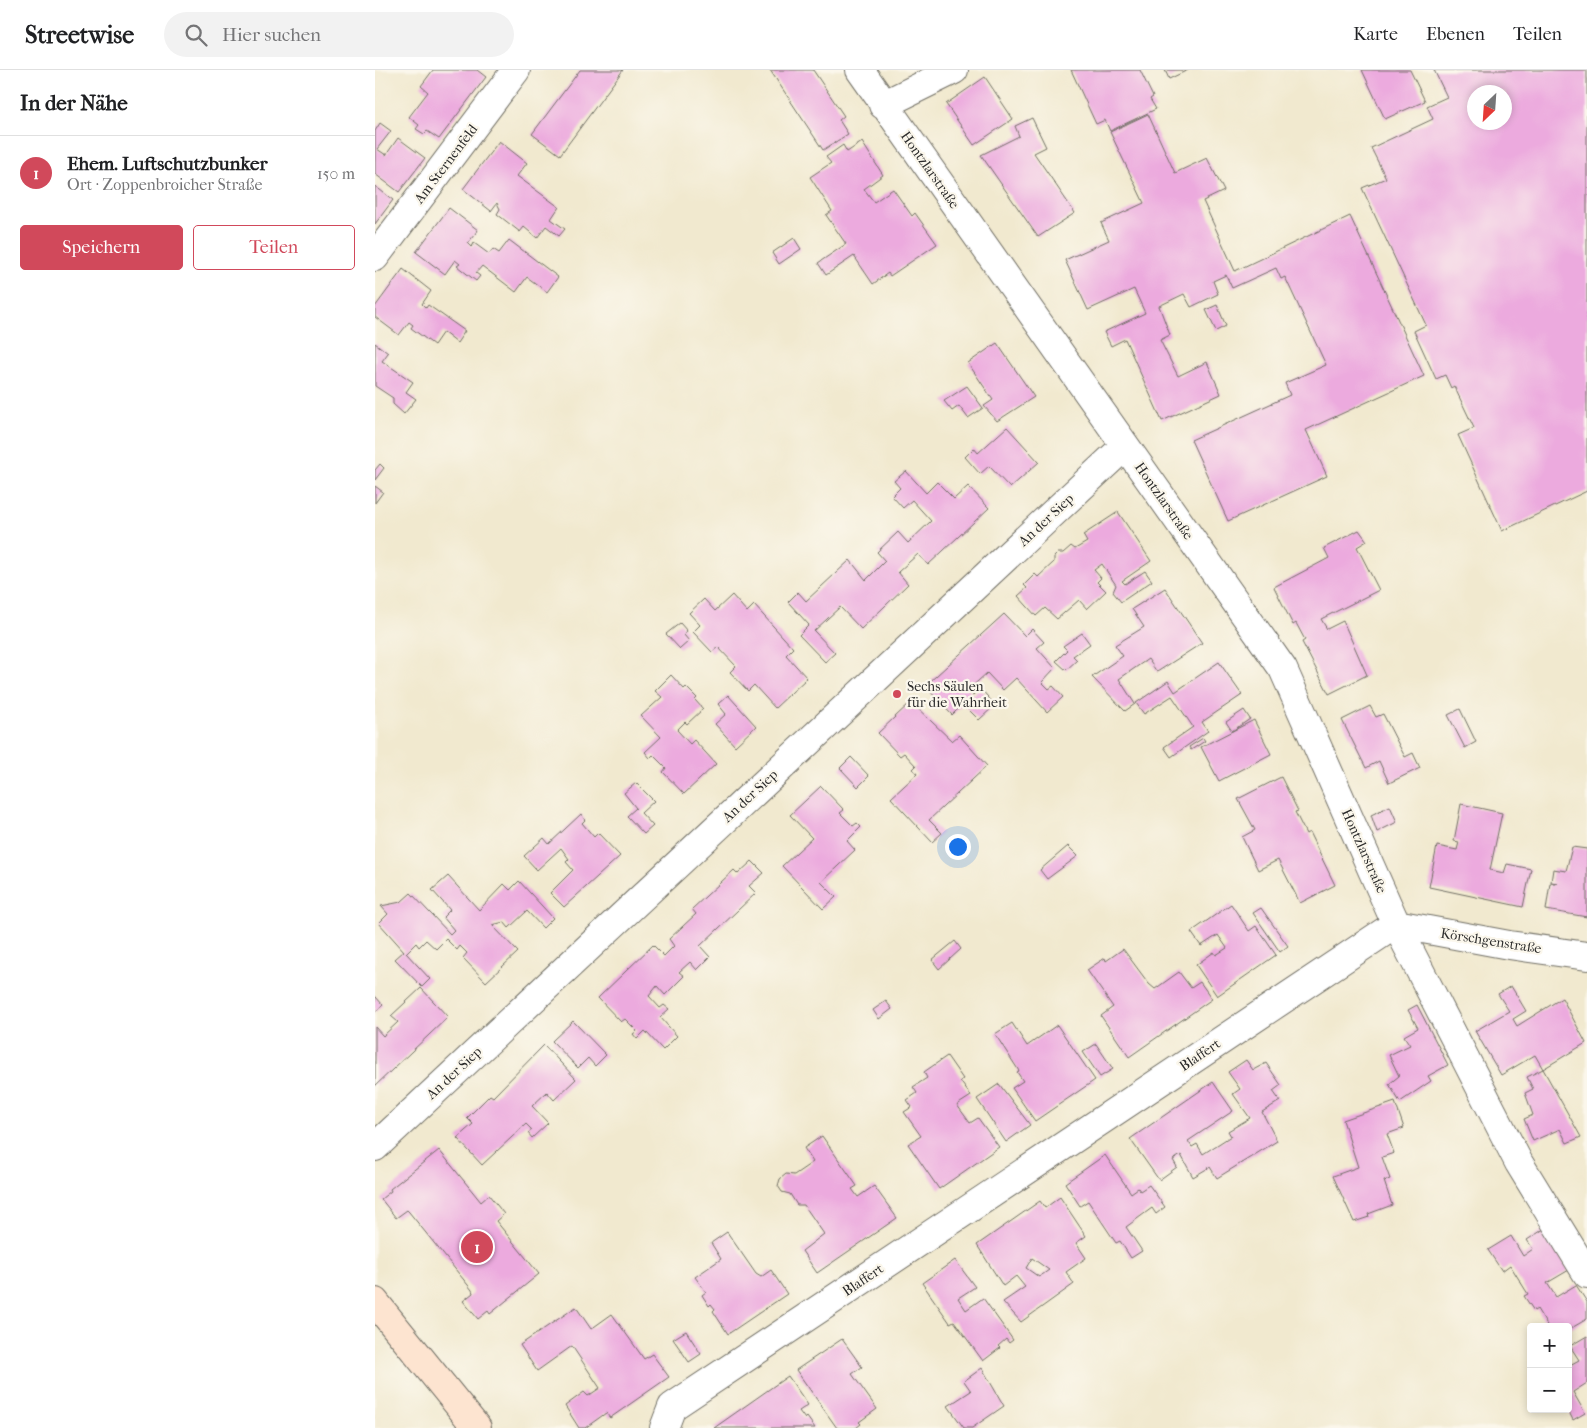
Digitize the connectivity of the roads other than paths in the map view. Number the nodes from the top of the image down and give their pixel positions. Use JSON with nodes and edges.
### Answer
{"nodes":[{"id":1,"x":517,"y":70,"type":"edge"},
{"id":2,"x":860,"y":70,"type":"edge"},
{"id":3,"x":954,"y":70,"type":"edge"},
{"id":4,"x":883,"y":105,"type":"junction"},
{"id":5,"x":375,"y":257,"type":"edge"},
{"id":6,"x":1125,"y":446,"type":"junction"},
{"id":7,"x":1396,"y":924,"type":"junction"},
{"id":8,"x":1587,"y":956,"type":"edge"},
{"id":9,"x":375,"y":1147,"type":"edge"},
{"id":10,"x":1587,"y":1274,"type":"edge"},
{"id":11,"x":375,"y":1302,"type":"edge"},
{"id":12,"x":668,"y":1418,"type":"edge"},
{"id":13,"x":477,"y":1428,"type":"edge"},
{"id":14,"x":645,"y":1428,"type":"edge"}],
"edges":[{"from":1,"to":5,"type":"street","name":"Am Sternenfeld"},
{"from":2,"to":4,"type":"street","name":"Hontzlarstraße"},
{"from":3,"to":4,"type":"street"},
{"from":4,"to":6,"type":"street","name":"Hontzlarstraße"},
{"from":6,"to":7,"type":"street","name":"Hontzlarstraße"},
{"from":6,"to":9,"type":"street","name":"An der Siep"},
{"from":7,"to":8,"type":"street","name":"Körschgenstraße"},
{"from":7,"to":10,"type":"street"},
{"from":7,"to":12,"type":"street","name":"Blaffert"},
{"from":11,"to":13,"type":"main road"},
{"from":12,"to":14,"type":"street","name":"Blaffert"}]}
